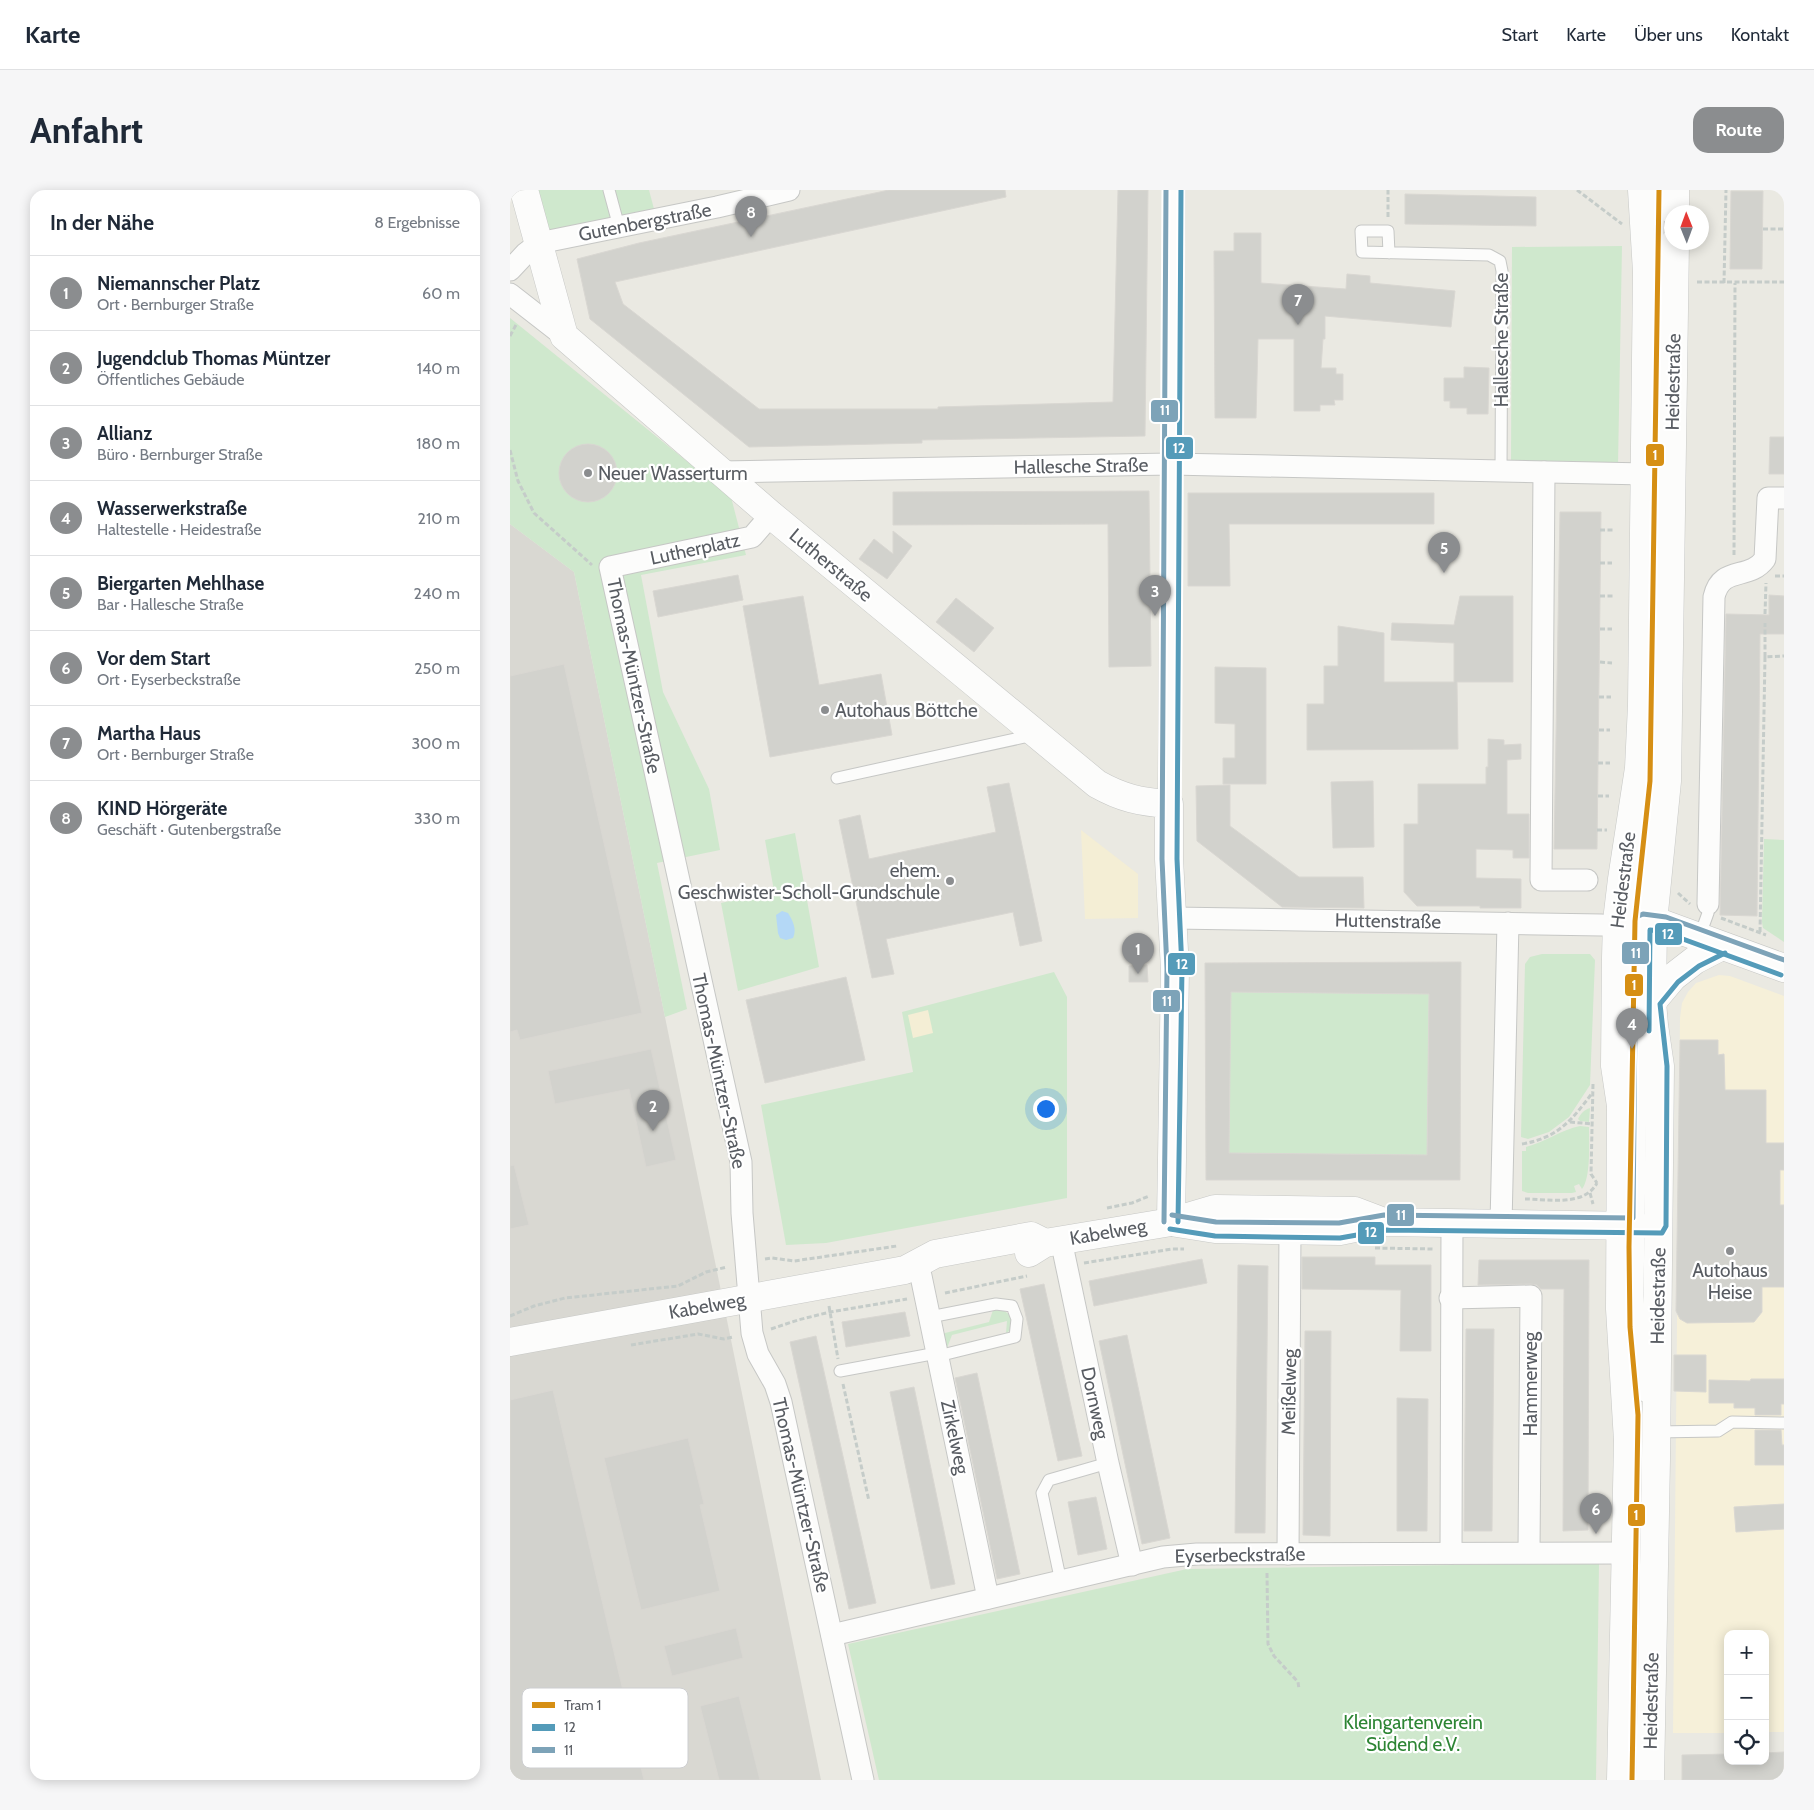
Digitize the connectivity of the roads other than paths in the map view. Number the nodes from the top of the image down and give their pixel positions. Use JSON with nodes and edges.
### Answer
{"nodes":[{"id":1,"x":524,"y":190,"type":"edge"},
{"id":2,"x":609,"y":190,"type":"edge"},
{"id":3,"x":789,"y":190,"type":"edge"},
{"id":4,"x":1174,"y":190,"type":"edge"},
{"id":5,"x":1642,"y":190,"type":"edge"},
{"id":6,"x":1659,"y":190,"type":"edge"},
{"id":7,"x":1666,"y":190,"type":"edge"},
{"id":8,"x":1675,"y":190,"type":"edge"},
{"id":9,"x":1675,"y":205,"type":"edge"},
{"id":10,"x":619,"y":227,"type":"junction"},
{"id":11,"x":539,"y":243,"type":"junction"},
{"id":12,"x":1663,"y":250,"type":"edge"},
{"id":13,"x":1389,"y":253,"type":"junction"},
{"id":14,"x":510,"y":270,"type":"edge"},
{"id":15,"x":510,"y":294,"type":"edge"},
{"id":16,"x":564,"y":336,"type":"junction"},
{"id":17,"x":1171,"y":464,"type":"junction"},
{"id":18,"x":1501,"y":471,"type":"junction"},
{"id":19,"x":721,"y":472,"type":"junction"},
{"id":20,"x":1544,"y":472,"type":"junction"},
{"id":21,"x":1646,"y":474,"type":"junction"},
{"id":22,"x":1784,"y":498,"type":"edge"},
{"id":23,"x":771,"y":515,"type":"junction"},
{"id":24,"x":610,"y":567,"type":"joint"},
{"id":25,"x":1036,"y":735,"type":"junction"},
{"id":26,"x":837,"y":778,"type":"dead end"},
{"id":27,"x":1169,"y":804,"type":"junction"},
{"id":28,"x":1587,"y":880,"type":"dead end"},
{"id":29,"x":1708,"y":904,"type":"joint"},
{"id":30,"x":1173,"y":918,"type":"junction"},
{"id":31,"x":1630,"y":922,"type":"junction"},
{"id":32,"x":1508,"y":923,"type":"junction"},
{"id":33,"x":1711,"y":942,"type":"junction"},
{"id":34,"x":1784,"y":968,"type":"edge"},
{"id":35,"x":1652,"y":1002,"type":"junction"},
{"id":36,"x":1171,"y":1222,"type":"junction"},
{"id":37,"x":1384,"y":1222,"type":"junction"},
{"id":38,"x":1501,"y":1224,"type":"junction"},
{"id":39,"x":1637,"y":1226,"type":"junction"},
{"id":40,"x":1290,"y":1229,"type":"junction"},
{"id":41,"x":1451,"y":1236,"type":"junction"},
{"id":42,"x":1053,"y":1242,"type":"junction"},
{"id":43,"x":914,"y":1272,"type":"junction"},
{"id":44,"x":749,"y":1298,"type":"junction"},
{"id":45,"x":1450,"y":1298,"type":"junction"},
{"id":46,"x":930,"y":1317,"type":"junction"},
{"id":47,"x":510,"y":1342,"type":"edge"},
{"id":48,"x":938,"y":1355,"type":"junction"},
{"id":49,"x":840,"y":1371,"type":"road end"},
{"id":50,"x":1784,"y":1422,"type":"edge"},
{"id":51,"x":1656,"y":1432,"type":"junction"},
{"id":52,"x":1108,"y":1463,"type":"junction"},
{"id":53,"x":1529,"y":1552,"type":"junction"},
{"id":54,"x":1627,"y":1552,"type":"junction"},
{"id":55,"x":1451,"y":1553,"type":"junction"},
{"id":56,"x":1277,"y":1554,"type":"junction"},
{"id":57,"x":1132,"y":1565,"type":"junction"},
{"id":58,"x":1061,"y":1582,"type":"junction"},
{"id":59,"x":988,"y":1598,"type":"junction"},
{"id":60,"x":832,"y":1635,"type":"junction"},
{"id":61,"x":863,"y":1780,"type":"edge"},
{"id":62,"x":1621,"y":1780,"type":"edge"},
{"id":63,"x":1632,"y":1780,"type":"edge"},
{"id":64,"x":1641,"y":1780,"type":"edge"},
{"id":65,"x":1650,"y":1780,"type":"edge"}],
"edges":[{"from":1,"to":11,"type":"main road"},
{"from":2,"to":10,"type":"lane"},
{"from":3,"to":10,"type":"street","name":"Gutenbergstraße"},
{"from":4,"to":17,"type":"street"},
{"from":5,"to":21,"type":"main road","name":"Heidestraße"},
{"from":6,"to":12,"type":"lane"},
{"from":7,"to":31,"type":"lane"},
{"from":8,"to":9,"type":"main road"},
{"from":10,"to":11,"type":"street","name":"Gutenbergstraße"},
{"from":11,"to":14,"type":"street","name":"Gutenbergstraße"},
{"from":11,"to":16,"type":"main road"},
{"from":12,"to":31,"type":"main road","name":"Heidestraße"},
{"from":13,"to":13,"type":"lane","name":"Hallesche Straße"},
{"from":13,"to":18,"type":"lane","name":"Hallesche Straße"},
{"from":15,"to":16,"type":"street","name":"Lutherstraße"},
{"from":16,"to":19,"type":"main road","name":"Lutherstraße"},
{"from":17,"to":18,"type":"street","name":"Hallesche Straße"},
{"from":17,"to":19,"type":"street","name":"Hallesche Straße"},
{"from":17,"to":27,"type":"street"},
{"from":18,"to":20,"type":"street","name":"Hallesche Straße"},
{"from":19,"to":23,"type":"main road","name":"Lutherstraße"},
{"from":20,"to":21,"type":"street","name":"Hallesche Straße"},
{"from":20,"to":28,"type":"street"},
{"from":21,"to":31,"type":"main road","name":"Heidestraße"},
{"from":22,"to":29,"type":"street"},
{"from":23,"to":24,"type":"street","name":"Lutherplatz"},
{"from":23,"to":25,"type":"main road","name":"Lutherstraße"},
{"from":24,"to":44,"type":"street","name":"Thomas-Müntzer-Straße"},
{"from":25,"to":26,"type":"lane"},
{"from":25,"to":27,"type":"main road","name":"Lutherstraße"},
{"from":27,"to":30,"type":"main road"},
{"from":29,"to":33,"type":"lane"},
{"from":30,"to":32,"type":"street","name":"Huttenstraße"},
{"from":30,"to":36,"type":"main road"},
{"from":31,"to":32,"type":"street","name":"Huttenstraße"},
{"from":31,"to":33,"type":"main road"},
{"from":31,"to":35,"type":"main road","name":"Heidestraße"},
{"from":31,"to":39,"type":"main road","name":"Heidestraße"},
{"from":32,"to":38,"type":"street"},
{"from":33,"to":34,"type":"main road"},
{"from":33,"to":35,"type":"main road"},
{"from":35,"to":39,"type":"main road","name":"Heidestraße"},
{"from":36,"to":37,"type":"main road","name":"Kabelweg"},
{"from":36,"to":40,"type":"main road","name":"Kabelweg"},
{"from":36,"to":42,"type":"main road","name":"Kabelweg"},
{"from":37,"to":40,"type":"main road","name":"Kabelweg"},
{"from":37,"to":41,"type":"main road","name":"Kabelweg"},
{"from":38,"to":39,"type":"main road","name":"Kabelweg"},
{"from":38,"to":41,"type":"main road","name":"Kabelweg"},
{"from":39,"to":51,"type":"main road","name":"Heidestraße"},
{"from":39,"to":54,"type":"main road","name":"Heidestraße"},
{"from":39,"to":63,"type":"lane"},
{"from":39,"to":64,"type":"lane"},
{"from":40,"to":56,"type":"street","name":"Meißelweg"},
{"from":41,"to":45,"type":"street"},
{"from":42,"to":43,"type":"main road","name":"Kabelweg"},
{"from":42,"to":52,"type":"street","name":"Dornweg"},
{"from":43,"to":44,"type":"main road","name":"Kabelweg"},
{"from":43,"to":46,"type":"street","name":"Zirkelweg"},
{"from":44,"to":47,"type":"main road","name":"Kabelweg"},
{"from":44,"to":60,"type":"street","name":"Thomas-Müntzer-Straße"},
{"from":45,"to":53,"type":"street","name":"Hammerweg"},
{"from":45,"to":55,"type":"street"},
{"from":46,"to":48,"type":"street","name":"Zirkelweg"},
{"from":46,"to":48,"type":"lane"},
{"from":48,"to":49,"type":"lane"},
{"from":48,"to":59,"type":"street","name":"Zirkelweg"},
{"from":50,"to":51,"type":"lane"},
{"from":51,"to":65,"type":"main road","name":"Heidestraße"},
{"from":52,"to":57,"type":"street","name":"Dornweg"},
{"from":52,"to":58,"type":"lane"},
{"from":53,"to":54,"type":"street","name":"Eyserbeckstraße"},
{"from":53,"to":55,"type":"street","name":"Eyserbeckstraße"},
{"from":54,"to":62,"type":"main road","name":"Heidestraße"},
{"from":55,"to":56,"type":"street","name":"Eyserbeckstraße"},
{"from":56,"to":57,"type":"street","name":"Eyserbeckstraße"},
{"from":57,"to":58,"type":"street","name":"Eyserbeckstraße"},
{"from":58,"to":59,"type":"street","name":"Eyserbeckstraße"},
{"from":59,"to":60,"type":"street","name":"Eyserbeckstraße"},
{"from":60,"to":61,"type":"street","name":"Thomas-Müntzer-Straße"}]}
